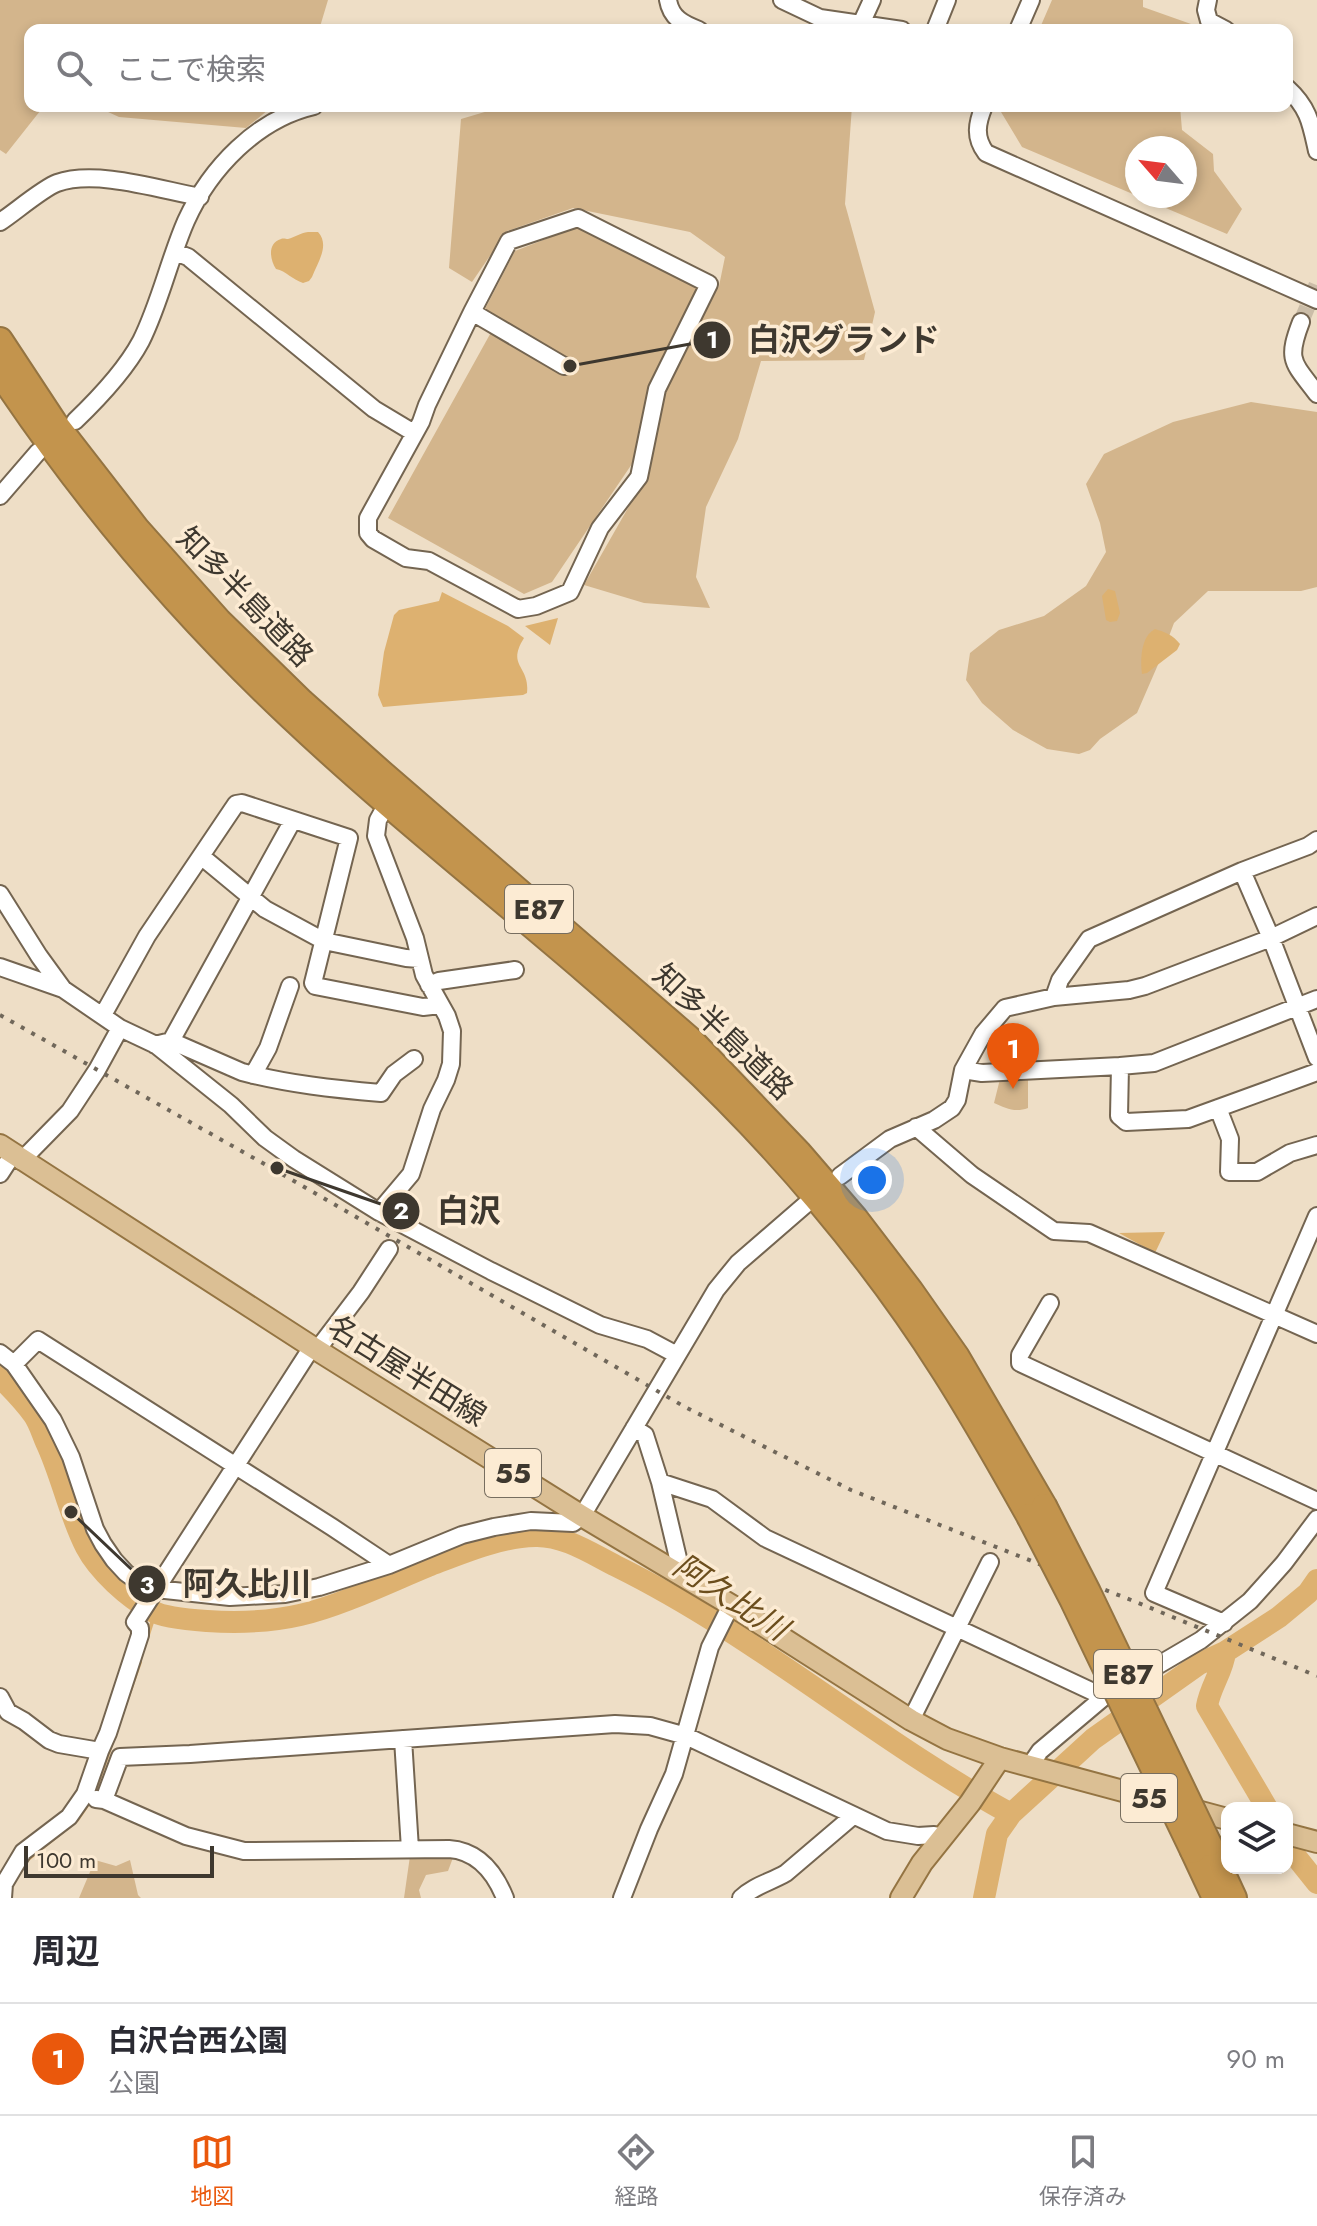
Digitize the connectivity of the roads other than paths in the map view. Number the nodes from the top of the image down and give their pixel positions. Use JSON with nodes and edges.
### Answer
{"nodes":[{"id":1,"x":668,"y":0,"type":"edge"},
{"id":2,"x":872,"y":0,"type":"edge"},
{"id":3,"x":947,"y":0,"type":"edge"},
{"id":4,"x":1031,"y":0,"type":"edge"},
{"id":5,"x":1208,"y":0,"type":"edge"},
{"id":6,"x":790,"y":2,"type":"edge"},
{"id":7,"x":684,"y":24,"type":"edge"},
{"id":8,"x":861,"y":24,"type":"joint"},
{"id":9,"x":937,"y":24,"type":"edge"},
{"id":10,"x":1021,"y":24,"type":"edge"},
{"id":11,"x":1215,"y":24,"type":"edge"},
{"id":12,"x":1293,"y":94,"type":"edge"},
{"id":13,"x":292,"y":112,"type":"edge"},
{"id":14,"x":981,"y":112,"type":"edge"},
{"id":15,"x":1317,"y":151,"type":"edge"},
{"id":16,"x":200,"y":197,"type":"junction"},
{"id":17,"x":0,"y":222,"type":"edge"},
{"id":18,"x":175,"y":252,"type":"junction"},
{"id":19,"x":1317,"y":300,"type":"edge"},
{"id":20,"x":472,"y":312,"type":"junction"},
{"id":21,"x":1301,"y":322,"type":"tunnel mouth"},
{"id":22,"x":0,"y":340,"type":"edge"},
{"id":23,"x":564,"y":366,"type":"dead end"},
{"id":24,"x":0,"y":373,"type":"edge"},
{"id":25,"x":1317,"y":394,"type":"edge"},
{"id":26,"x":75,"y":421,"type":"dead end"},
{"id":27,"x":414,"y":433,"type":"junction"},
{"id":28,"x":38,"y":452,"type":"dead end"},
{"id":29,"x":0,"y":496,"type":"edge"},
{"id":30,"x":383,"y":811,"type":"dead end"},
{"id":31,"x":293,"y":820,"type":"junction"},
{"id":32,"x":1317,"y":840,"type":"edge"},
{"id":33,"x":201,"y":856,"type":"junction"},
{"id":34,"x":1242,"y":871,"type":"junction"},
{"id":35,"x":0,"y":894,"type":"edge"},
{"id":36,"x":251,"y":898,"type":"junction"},
{"id":37,"x":1317,"y":916,"type":"edge"},
{"id":38,"x":1271,"y":938,"type":"junction"},
{"id":39,"x":324,"y":941,"type":"junction"},
{"id":40,"x":419,"y":959,"type":"junction"},
{"id":41,"x":0,"y":967,"type":"edge"},
{"id":42,"x":515,"y":970,"type":"dead end"},
{"id":43,"x":429,"y":985,"type":"junction"},
{"id":44,"x":290,"y":986,"type":"dead end"},
{"id":45,"x":63,"y":989,"type":"junction"},
{"id":46,"x":1054,"y":997,"type":"junction"},
{"id":47,"x":1317,"y":999,"type":"edge"},
{"id":48,"x":440,"y":1005,"type":"junction"},
{"id":49,"x":1298,"y":1007,"type":"junction"},
{"id":50,"x":103,"y":1015,"type":"junction"},
{"id":51,"x":120,"y":1028,"type":"junction"},
{"id":52,"x":163,"y":1043,"type":"junction"},
{"id":53,"x":1317,"y":1058,"type":"edge"},
{"id":54,"x":414,"y":1059,"type":"dead end"},
{"id":55,"x":1120,"y":1066,"type":"junction"},
{"id":56,"x":963,"y":1070,"type":"junction"},
{"id":57,"x":1317,"y":1072,"type":"edge"},
{"id":58,"x":253,"y":1075,"type":"junction"},
{"id":59,"x":1218,"y":1108,"type":"junction"},
{"id":60,"x":916,"y":1127,"type":"junction"},
{"id":61,"x":1317,"y":1145,"type":"edge"},
{"id":62,"x":11,"y":1153,"type":"edge"},
{"id":63,"x":0,"y":1174,"type":"edge"},
{"id":64,"x":840,"y":1176,"type":"dead end"},
{"id":65,"x":805,"y":1205,"type":"dead end"},
{"id":66,"x":379,"y":1212,"type":"junction"},
{"id":67,"x":1317,"y":1216,"type":"edge"},
{"id":68,"x":389,"y":1249,"type":"dead end"},
{"id":69,"x":1050,"y":1303,"type":"dead end"},
{"id":70,"x":1274,"y":1315,"type":"junction"},
{"id":71,"x":1317,"y":1334,"type":"edge"},
{"id":72,"x":315,"y":1349,"type":"junction"},
{"id":73,"x":0,"y":1353,"type":"edge"},
{"id":74,"x":677,"y":1355,"type":"junction"},
{"id":75,"x":14,"y":1364,"type":"junction"},
{"id":76,"x":634,"y":1428,"type":"junction"},
{"id":77,"x":1216,"y":1454,"type":"junction"},
{"id":78,"x":234,"y":1466,"type":"junction"},
{"id":79,"x":660,"y":1482,"type":"junction"},
{"id":80,"x":1317,"y":1501,"type":"edge"},
{"id":81,"x":1036,"y":1511,"type":"junction"},
{"id":82,"x":582,"y":1516,"type":"junction"},
{"id":83,"x":1317,"y":1519,"type":"edge"},
{"id":84,"x":990,"y":1562,"type":"dead end"},
{"id":85,"x":389,"y":1565,"type":"junction"},
{"id":86,"x":682,"y":1575,"type":"junction"},
{"id":87,"x":156,"y":1589,"type":"junction"},
{"id":88,"x":724,"y":1618,"type":"junction"},
{"id":89,"x":1224,"y":1623,"type":"junction"},
{"id":90,"x":957,"y":1628,"type":"junction"},
{"id":91,"x":0,"y":1697,"type":"edge"},
{"id":92,"x":1104,"y":1697,"type":"junction"},
{"id":93,"x":911,"y":1720,"type":"junction"},
{"id":94,"x":686,"y":1736,"type":"junction"},
{"id":95,"x":403,"y":1739,"type":"junction"},
{"id":96,"x":100,"y":1751,"type":"junction"},
{"id":97,"x":1000,"y":1758,"type":"junction"},
{"id":98,"x":1035,"y":1769,"type":"junction"},
{"id":99,"x":94,"y":1798,"type":"junction"},
{"id":100,"x":853,"y":1816,"type":"junction"},
{"id":101,"x":1221,"y":1817,"type":"edge"},
{"id":102,"x":1293,"y":1836,"type":"edge"},
{"id":103,"x":943,"y":1837,"type":"junction"},
{"id":104,"x":1317,"y":1842,"type":"edge"},
{"id":105,"x":1201,"y":1848,"type":"junction"},
{"id":106,"x":410,"y":1849,"type":"junction"},
{"id":107,"x":2,"y":1889,"type":"edge"},
{"id":108,"x":505,"y":1898,"type":"edge"},
{"id":109,"x":622,"y":1898,"type":"edge"},
{"id":110,"x":741,"y":1898,"type":"edge"},
{"id":111,"x":901,"y":1898,"type":"edge"},
{"id":112,"x":1215,"y":1898,"type":"edge"},
{"id":113,"x":1234,"y":1898,"type":"edge"}],
"edges":[{"from":1,"to":7,"type":"street"},
{"from":2,"to":8,"type":"street"},
{"from":3,"to":9,"type":"street"},
{"from":4,"to":10,"type":"street"},
{"from":5,"to":11,"type":"street"},
{"from":6,"to":8,"type":"street"},
{"from":12,"to":15,"type":"street"},
{"from":13,"to":16,"type":"street"},
{"from":14,"to":19,"type":"street"},
{"from":16,"to":17,"type":"street"},
{"from":16,"to":18,"type":"street"},
{"from":18,"to":26,"type":"street"},
{"from":18,"to":27,"type":"street"},
{"from":20,"to":23,"type":"street"},
{"from":20,"to":27,"type":"street"},
{"from":20,"to":27,"type":"street"},
{"from":21,"to":25,"type":"street"},
{"from":22,"to":81,"type":"highway","name":"知多半島道路","number":"E87"},
{"from":24,"to":81,"type":"highway","name":"知多半島道路","number":"E87"},
{"from":28,"to":29,"type":"street"},
{"from":30,"to":40,"type":"street"},
{"from":31,"to":33,"type":"street"},
{"from":31,"to":36,"type":"street"},
{"from":31,"to":39,"type":"street"},
{"from":32,"to":34,"type":"street"},
{"from":33,"to":36,"type":"street"},
{"from":33,"to":50,"type":"street"},
{"from":34,"to":38,"type":"street"},
{"from":34,"to":46,"type":"street"},
{"from":35,"to":45,"type":"street"},
{"from":36,"to":39,"type":"street"},
{"from":36,"to":52,"type":"street"},
{"from":37,"to":38,"type":"street"},
{"from":38,"to":46,"type":"street"},
{"from":38,"to":49,"type":"street"},
{"from":39,"to":40,"type":"street"},
{"from":39,"to":48,"type":"street"},
{"from":40,"to":43,"type":"street"},
{"from":41,"to":45,"type":"street"},
{"from":42,"to":43,"type":"street"},
{"from":43,"to":48,"type":"street"},
{"from":44,"to":58,"type":"street"},
{"from":45,"to":50,"type":"street"},
{"from":46,"to":56,"type":"street"},
{"from":47,"to":49,"type":"street"},
{"from":48,"to":66,"type":"street"},
{"from":49,"to":53,"type":"street"},
{"from":49,"to":55,"type":"street"},
{"from":50,"to":51,"type":"street"},
{"from":51,"to":52,"type":"street"},
{"from":51,"to":62,"type":"street"},
{"from":52,"to":58,"type":"street"},
{"from":52,"to":66,"type":"street"},
{"from":54,"to":58,"type":"street"},
{"from":55,"to":56,"type":"street"},
{"from":55,"to":59,"type":"street"},
{"from":56,"to":60,"type":"street"},
{"from":57,"to":59,"type":"street"},
{"from":59,"to":61,"type":"street"},
{"from":60,"to":64,"type":"street"},
{"from":60,"to":70,"type":"street"},
{"from":62,"to":63,"type":"street"},
{"from":62,"to":72,"type":"main road","name":"名古屋半田線","number":"55"},
{"from":65,"to":74,"type":"street"},
{"from":66,"to":74,"type":"street"},
{"from":67,"to":70,"type":"street"},
{"from":68,"to":72,"type":"street"},
{"from":69,"to":77,"type":"street"},
{"from":70,"to":71,"type":"street"},
{"from":70,"to":77,"type":"street"},
{"from":72,"to":78,"type":"street"},
{"from":72,"to":82,"type":"main road","name":"名古屋半田線","number":"55"},
{"from":73,"to":75,"type":"street"},
{"from":74,"to":76,"type":"street"},
{"from":75,"to":78,"type":"street"},
{"from":75,"to":87,"type":"street"},
{"from":76,"to":79,"type":"street"},
{"from":76,"to":82,"type":"street"},
{"from":77,"to":80,"type":"street"},
{"from":77,"to":89,"type":"street"},
{"from":78,"to":85,"type":"street"},
{"from":78,"to":87,"type":"street"},
{"from":79,"to":86,"type":"street"},
{"from":79,"to":90,"type":"street"},
{"from":81,"to":105,"type":"highway","name":"知多半島道路","number":"E87","bridge":true},
{"from":82,"to":85,"type":"street"},
{"from":82,"to":86,"type":"main road","name":"名古屋半田線","number":"55"},
{"from":83,"to":89,"type":"street"},
{"from":84,"to":90,"type":"street"},
{"from":85,"to":87,"type":"street"},
{"from":86,"to":88,"type":"main road","name":"名古屋半田線","number":"55"},
{"from":87,"to":96,"type":"street"},
{"from":88,"to":93,"type":"main road","name":"名古屋半田線","number":"55"},
{"from":88,"to":94,"type":"street"},
{"from":89,"to":92,"type":"street"},
{"from":90,"to":92,"type":"street"},
{"from":90,"to":93,"type":"street"},
{"from":91,"to":96,"type":"street"},
{"from":92,"to":98,"type":"street"},
{"from":93,"to":97,"type":"main road","name":"名古屋半田線","number":"55"},
{"from":94,"to":95,"type":"street"},
{"from":94,"to":100,"type":"street"},
{"from":94,"to":109,"type":"street"},
{"from":95,"to":99,"type":"street"},
{"from":95,"to":106,"type":"street"},
{"from":96,"to":99,"type":"street"},
{"from":97,"to":98,"type":"main road","name":"名古屋半田線","number":"55"},
{"from":97,"to":103,"type":"main road"},
{"from":98,"to":101,"type":"main road","name":"名古屋半田線","number":"55"},
{"from":99,"to":106,"type":"street"},
{"from":99,"to":107,"type":"street"},
{"from":100,"to":103,"type":"street"},
{"from":100,"to":110,"type":"street"},
{"from":102,"to":104,"type":"main road"},
{"from":103,"to":111,"type":"main road"},
{"from":105,"to":112,"type":"highway","name":"知多半島道路","number":"E87"},
{"from":105,"to":113,"type":"highway","name":"知多半島道路","number":"E87"},
{"from":106,"to":108,"type":"street"}]}
